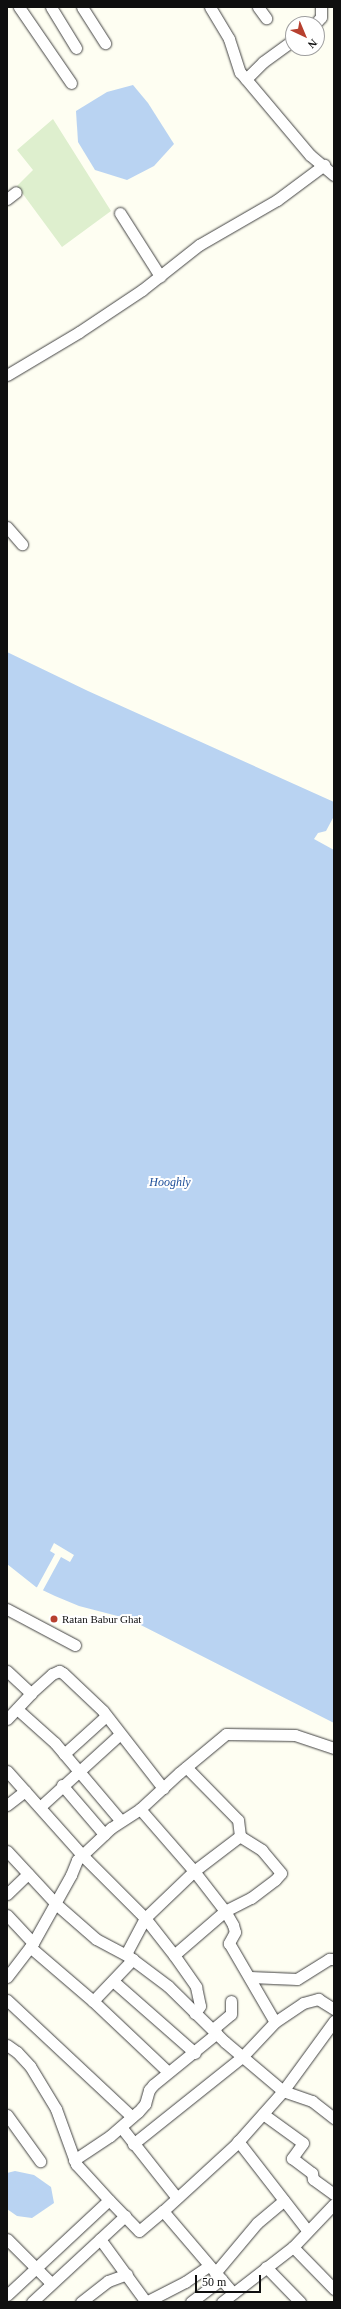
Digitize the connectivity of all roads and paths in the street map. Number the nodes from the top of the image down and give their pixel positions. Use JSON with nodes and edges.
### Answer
{"nodes":[{"id":1,"x":19,"y":7,"type":"edge"},
{"id":2,"x":51,"y":7,"type":"edge"},
{"id":3,"x":82,"y":7,"type":"edge"},
{"id":4,"x":210,"y":7,"type":"edge"},
{"id":5,"x":258,"y":7,"type":"edge"},
{"id":6,"x":266,"y":18,"type":"dead end"},
{"id":7,"x":105,"y":43,"type":"dead end"},
{"id":8,"x":285,"y":46,"type":"edge"},
{"id":9,"x":76,"y":48,"type":"dead end"},
{"id":10,"x":246,"y":79,"type":"junction"},
{"id":11,"x":71,"y":83,"type":"dead end"},
{"id":12,"x":324,"y":165,"type":"junction"},
{"id":13,"x":334,"y":175,"type":"edge"},
{"id":14,"x":120,"y":213,"type":"dead end"},
{"id":15,"x":160,"y":276,"type":"junction"},
{"id":16,"x":7,"y":375,"type":"edge"},
{"id":17,"x":7,"y":526,"type":"edge"},
{"id":18,"x":22,"y":544,"type":"dead end"},
{"id":19,"x":7,"y":1609,"type":"edge"},
{"id":20,"x":75,"y":1645,"type":"dead end"},
{"id":21,"x":7,"y":1672,"type":"edge"},
{"id":22,"x":31,"y":1693,"type":"junction"},
{"id":23,"x":17,"y":1709,"type":"junction"},
{"id":24,"x":106,"y":1716,"type":"junction"},
{"id":25,"x":7,"y":1719,"type":"edge"},
{"id":26,"x":120,"y":1734,"type":"junction"},
{"id":27,"x":334,"y":1748,"type":"edge"},
{"id":28,"x":64,"y":1754,"type":"junction"},
{"id":29,"x":186,"y":1767,"type":"junction"},
{"id":30,"x":7,"y":1771,"type":"edge"},
{"id":31,"x":78,"y":1772,"type":"junction"},
{"id":32,"x":62,"y":1785,"type":"junction"},
{"id":33,"x":163,"y":1788,"type":"junction"},
{"id":34,"x":25,"y":1791,"type":"junction"},
{"id":35,"x":7,"y":1805,"type":"edge"},
{"id":36,"x":41,"y":1806,"type":"junction"},
{"id":37,"x":140,"y":1809,"type":"junction"},
{"id":38,"x":122,"y":1821,"type":"junction"},
{"id":39,"x":104,"y":1834,"type":"junction"},
{"id":40,"x":240,"y":1836,"type":"junction"},
{"id":41,"x":7,"y":1851,"type":"edge"},
{"id":42,"x":82,"y":1855,"type":"junction"},
{"id":43,"x":194,"y":1871,"type":"junction"},
{"id":44,"x":28,"y":1874,"type":"junction"},
{"id":45,"x":7,"y":1894,"type":"edge"},
{"id":46,"x":56,"y":1904,"type":"junction"},
{"id":47,"x":225,"y":1911,"type":"junction"},
{"id":48,"x":7,"y":1915,"type":"edge"},
{"id":49,"x":144,"y":1918,"type":"junction"},
{"id":50,"x":32,"y":1945,"type":"junction"},
{"id":51,"x":174,"y":1954,"type":"junction"},
{"id":52,"x":130,"y":1958,"type":"junction"},
{"id":53,"x":334,"y":1959,"type":"edge"},
{"id":54,"x":7,"y":1977,"type":"edge"},
{"id":55,"x":250,"y":1977,"type":"junction"},
{"id":56,"x":113,"y":1981,"type":"junction"},
{"id":57,"x":7,"y":2000,"type":"edge"},
{"id":58,"x":93,"y":2001,"type":"junction"},
{"id":59,"x":231,"y":2001,"type":"dead end"},
{"id":60,"x":334,"y":2009,"type":"edge"},
{"id":61,"x":195,"y":2013,"type":"junction"},
{"id":62,"x":334,"y":2021,"type":"edge"},
{"id":63,"x":275,"y":2022,"type":"junction"},
{"id":64,"x":215,"y":2031,"type":"junction"},
{"id":65,"x":7,"y":2046,"type":"edge"},
{"id":66,"x":195,"y":2053,"type":"junction"},
{"id":67,"x":242,"y":2057,"type":"junction"},
{"id":68,"x":168,"y":2072,"type":"junction"},
{"id":69,"x":283,"y":2091,"type":"junction"},
{"id":70,"x":263,"y":2114,"type":"junction"},
{"id":71,"x":132,"y":2117,"type":"junction"},
{"id":72,"x":334,"y":2118,"type":"edge"},
{"id":73,"x":9,"y":2122,"type":"edge"},
{"id":74,"x":121,"y":2127,"type":"junction"},
{"id":75,"x":238,"y":2141,"type":"junction"},
{"id":76,"x":133,"y":2144,"type":"junction"},
{"id":77,"x":74,"y":2160,"type":"junction"},
{"id":78,"x":40,"y":2162,"type":"dead end"},
{"id":79,"x":334,"y":2194,"type":"edge"},
{"id":80,"x":177,"y":2198,"type":"junction"},
{"id":81,"x":109,"y":2200,"type":"junction"},
{"id":82,"x":284,"y":2200,"type":"junction"},
{"id":83,"x":334,"y":2204,"type":"edge"},
{"id":84,"x":163,"y":2211,"type":"junction"},
{"id":85,"x":125,"y":2216,"type":"junction"},
{"id":86,"x":307,"y":2230,"type":"junction"},
{"id":87,"x":7,"y":2239,"type":"edge"},
{"id":88,"x":100,"y":2239,"type":"junction"},
{"id":89,"x":293,"y":2247,"type":"junction"},
{"id":90,"x":36,"y":2267,"type":"junction"},
{"id":91,"x":266,"y":2267,"type":"junction"},
{"id":92,"x":215,"y":2272,"type":"junction"},
{"id":93,"x":127,"y":2274,"type":"junction"},
{"id":94,"x":51,"y":2283,"type":"junction"},
{"id":95,"x":334,"y":2289,"type":"edge"},
{"id":96,"x":7,"y":2295,"type":"edge"},
{"id":97,"x":229,"y":2299,"type":"edge"},
{"id":98,"x":38,"y":2300,"type":"edge"},
{"id":99,"x":81,"y":2302,"type":"edge"},
{"id":100,"x":146,"y":2302,"type":"edge"},
{"id":101,"x":191,"y":2302,"type":"edge"},
{"id":102,"x":300,"y":2302,"type":"edge"}],
"edges":[{"from":1,"to":11,"type":"street"},
{"from":2,"to":9,"type":"street"},
{"from":3,"to":7,"type":"street"},
{"from":4,"to":10,"type":"street"},
{"from":5,"to":6,"type":"street"},
{"from":8,"to":10,"type":"street"},
{"from":10,"to":12,"type":"street"},
{"from":12,"to":13,"type":"street"},
{"from":12,"to":15,"type":"street"},
{"from":14,"to":15,"type":"street"},
{"from":15,"to":16,"type":"street"},
{"from":17,"to":18,"type":"street"},
{"from":19,"to":20,"type":"street"},
{"from":21,"to":22,"type":"street"},
{"from":22,"to":23,"type":"street"},
{"from":22,"to":24,"type":"street"},
{"from":23,"to":25,"type":"street"},
{"from":23,"to":28,"type":"street"},
{"from":24,"to":26,"type":"street"},
{"from":24,"to":28,"type":"street"},
{"from":26,"to":31,"type":"street"},
{"from":26,"to":33,"type":"street"},
{"from":27,"to":29,"type":"street"},
{"from":28,"to":31,"type":"street"},
{"from":29,"to":33,"type":"street"},
{"from":29,"to":40,"type":"street"},
{"from":30,"to":34,"type":"street"},
{"from":31,"to":32,"type":"street"},
{"from":31,"to":38,"type":"street"},
{"from":32,"to":36,"type":"street"},
{"from":32,"to":39,"type":"street"},
{"from":33,"to":37,"type":"street"},
{"from":34,"to":35,"type":"street"},
{"from":34,"to":36,"type":"street"},
{"from":36,"to":42,"type":"street"},
{"from":37,"to":38,"type":"street"},
{"from":37,"to":43,"type":"street"},
{"from":38,"to":39,"type":"street"},
{"from":39,"to":42,"type":"street"},
{"from":40,"to":43,"type":"street"},
{"from":40,"to":47,"type":"street"},
{"from":41,"to":44,"type":"street"},
{"from":42,"to":46,"type":"street"},
{"from":42,"to":49,"type":"street"},
{"from":43,"to":47,"type":"street"},
{"from":43,"to":49,"type":"street"},
{"from":44,"to":45,"type":"street"},
{"from":44,"to":46,"type":"street"},
{"from":46,"to":50,"type":"street"},
{"from":46,"to":52,"type":"street"},
{"from":47,"to":51,"type":"street"},
{"from":47,"to":55,"type":"street"},
{"from":48,"to":50,"type":"street"},
{"from":49,"to":51,"type":"street"},
{"from":49,"to":52,"type":"street"},
{"from":50,"to":54,"type":"street"},
{"from":50,"to":58,"type":"street"},
{"from":51,"to":61,"type":"street"},
{"from":52,"to":56,"type":"street"},
{"from":52,"to":61,"type":"street"},
{"from":53,"to":55,"type":"street"},
{"from":55,"to":63,"type":"street"},
{"from":56,"to":58,"type":"street"},
{"from":56,"to":66,"type":"street"},
{"from":57,"to":71,"type":"street"},
{"from":58,"to":68,"type":"street"},
{"from":59,"to":64,"type":"street"},
{"from":60,"to":63,"type":"street"},
{"from":61,"to":64,"type":"street"},
{"from":62,"to":69,"type":"street"},
{"from":63,"to":67,"type":"street"},
{"from":64,"to":66,"type":"street"},
{"from":64,"to":67,"type":"street"},
{"from":65,"to":77,"type":"street"},
{"from":66,"to":68,"type":"street"},
{"from":67,"to":69,"type":"street"},
{"from":67,"to":76,"type":"street"},
{"from":68,"to":71,"type":"street"},
{"from":69,"to":70,"type":"street"},
{"from":69,"to":72,"type":"street"},
{"from":70,"to":75,"type":"street"},
{"from":70,"to":79,"type":"street"},
{"from":71,"to":74,"type":"street"},
{"from":73,"to":78,"type":"street"},
{"from":74,"to":76,"type":"street"},
{"from":74,"to":77,"type":"street"},
{"from":75,"to":80,"type":"street"},
{"from":75,"to":82,"type":"street"},
{"from":76,"to":80,"type":"street"},
{"from":77,"to":81,"type":"street"},
{"from":80,"to":84,"type":"street"},
{"from":81,"to":85,"type":"street"},
{"from":81,"to":90,"type":"street"},
{"from":82,"to":86,"type":"street"},
{"from":82,"to":92,"type":"street"},
{"from":83,"to":86,"type":"street"},
{"from":84,"to":85,"type":"street"},
{"from":84,"to":92,"type":"street"},
{"from":85,"to":88,"type":"street"},
{"from":86,"to":89,"type":"street"},
{"from":87,"to":90,"type":"street"},
{"from":88,"to":93,"type":"street"},
{"from":88,"to":94,"type":"street"},
{"from":89,"to":91,"type":"street"},
{"from":89,"to":95,"type":"street"},
{"from":90,"to":94,"type":"street"},
{"from":90,"to":96,"type":"street"},
{"from":91,"to":97,"type":"street"},
{"from":91,"to":102,"type":"street"},
{"from":92,"to":97,"type":"street"},
{"from":92,"to":100,"type":"street"},
{"from":92,"to":101,"type":"street"},
{"from":93,"to":99,"type":"street"},
{"from":93,"to":100,"type":"street"},
{"from":94,"to":98,"type":"street"}]}
